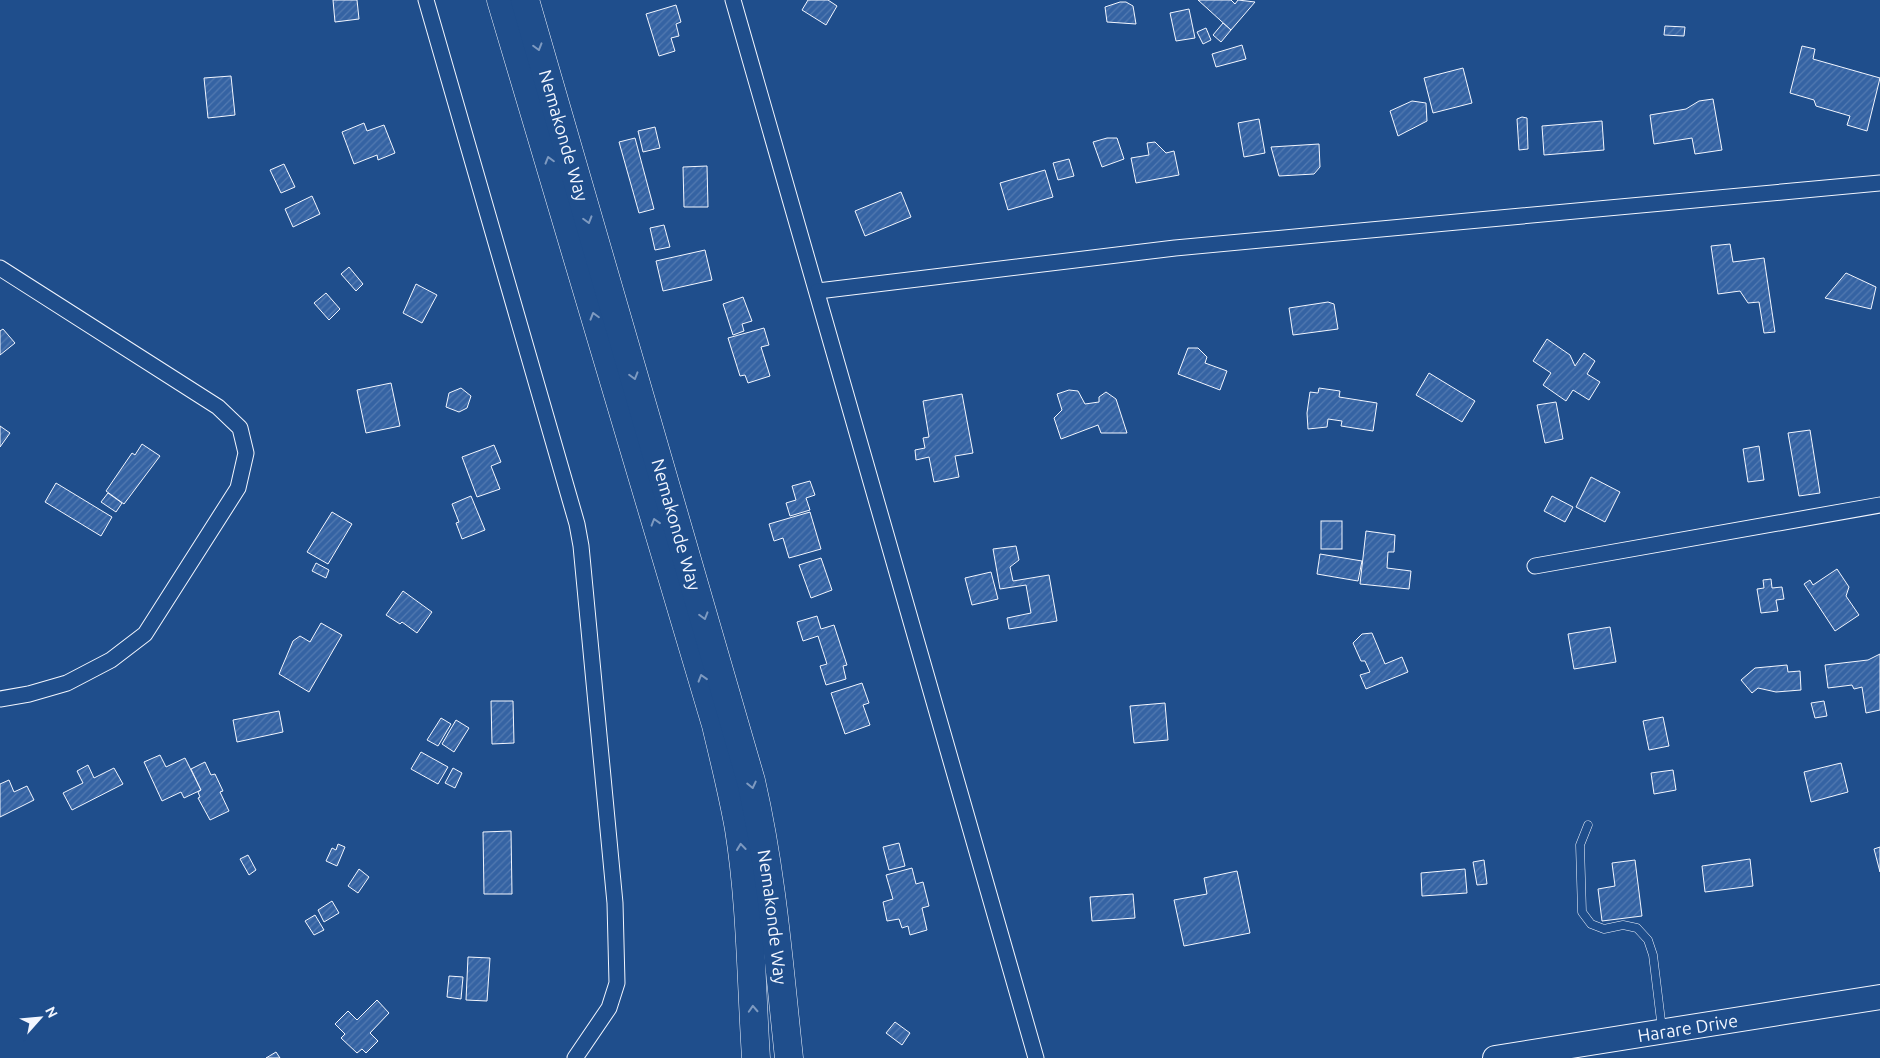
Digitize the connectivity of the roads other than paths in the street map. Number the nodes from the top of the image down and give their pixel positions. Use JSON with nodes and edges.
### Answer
{"nodes":[{"id":1,"x":426,"y":0,"type":"edge"},
{"id":2,"x":501,"y":0,"type":"edge"},
{"id":3,"x":524,"y":0,"type":"edge"},
{"id":4,"x":733,"y":0,"type":"edge"},
{"id":5,"x":1880,"y":183,"type":"edge"},
{"id":6,"x":0,"y":268,"type":"edge"},
{"id":7,"x":818,"y":291,"type":"junction"},
{"id":8,"x":1880,"y":505,"type":"edge"},
{"id":9,"x":1535,"y":566,"type":"dead end"},
{"id":10,"x":0,"y":699,"type":"edge"},
{"id":11,"x":1588,"y":825,"type":"dead end"},
{"id":12,"x":1880,"y":996,"type":"edge"},
{"id":13,"x":784,"y":1004,"type":"junction"},
{"id":14,"x":1663,"y":1031,"type":"junction"},
{"id":15,"x":574,"y":1058,"type":"edge"},
{"id":16,"x":756,"y":1058,"type":"edge"},
{"id":17,"x":790,"y":1058,"type":"edge"},
{"id":18,"x":803,"y":1058,"type":"edge"},
{"id":19,"x":1036,"y":1058,"type":"edge"},
{"id":20,"x":1495,"y":1058,"type":"edge"}],
"edges":[{"from":1,"to":15,"type":"street"},
{"from":16,"to":2,"type":"highway","name":"Nemakonde Way","one_way":true},
{"from":3,"to":13,"type":"highway","name":"Nemakonde Way","one_way":true},
{"from":4,"to":7,"type":"street"},
{"from":5,"to":7,"type":"street"},
{"from":6,"to":10,"type":"street"},
{"from":7,"to":19,"type":"street"},
{"from":8,"to":9,"type":"street"},
{"from":11,"to":14,"type":"lane"},
{"from":12,"to":14,"type":"main road","name":"Harare Drive"},
{"from":13,"to":17,"type":"highway","name":"Nemakonde Way"},
{"from":13,"to":18,"type":"highway"},
{"from":14,"to":20,"type":"main road","name":"Harare Drive"}]}
